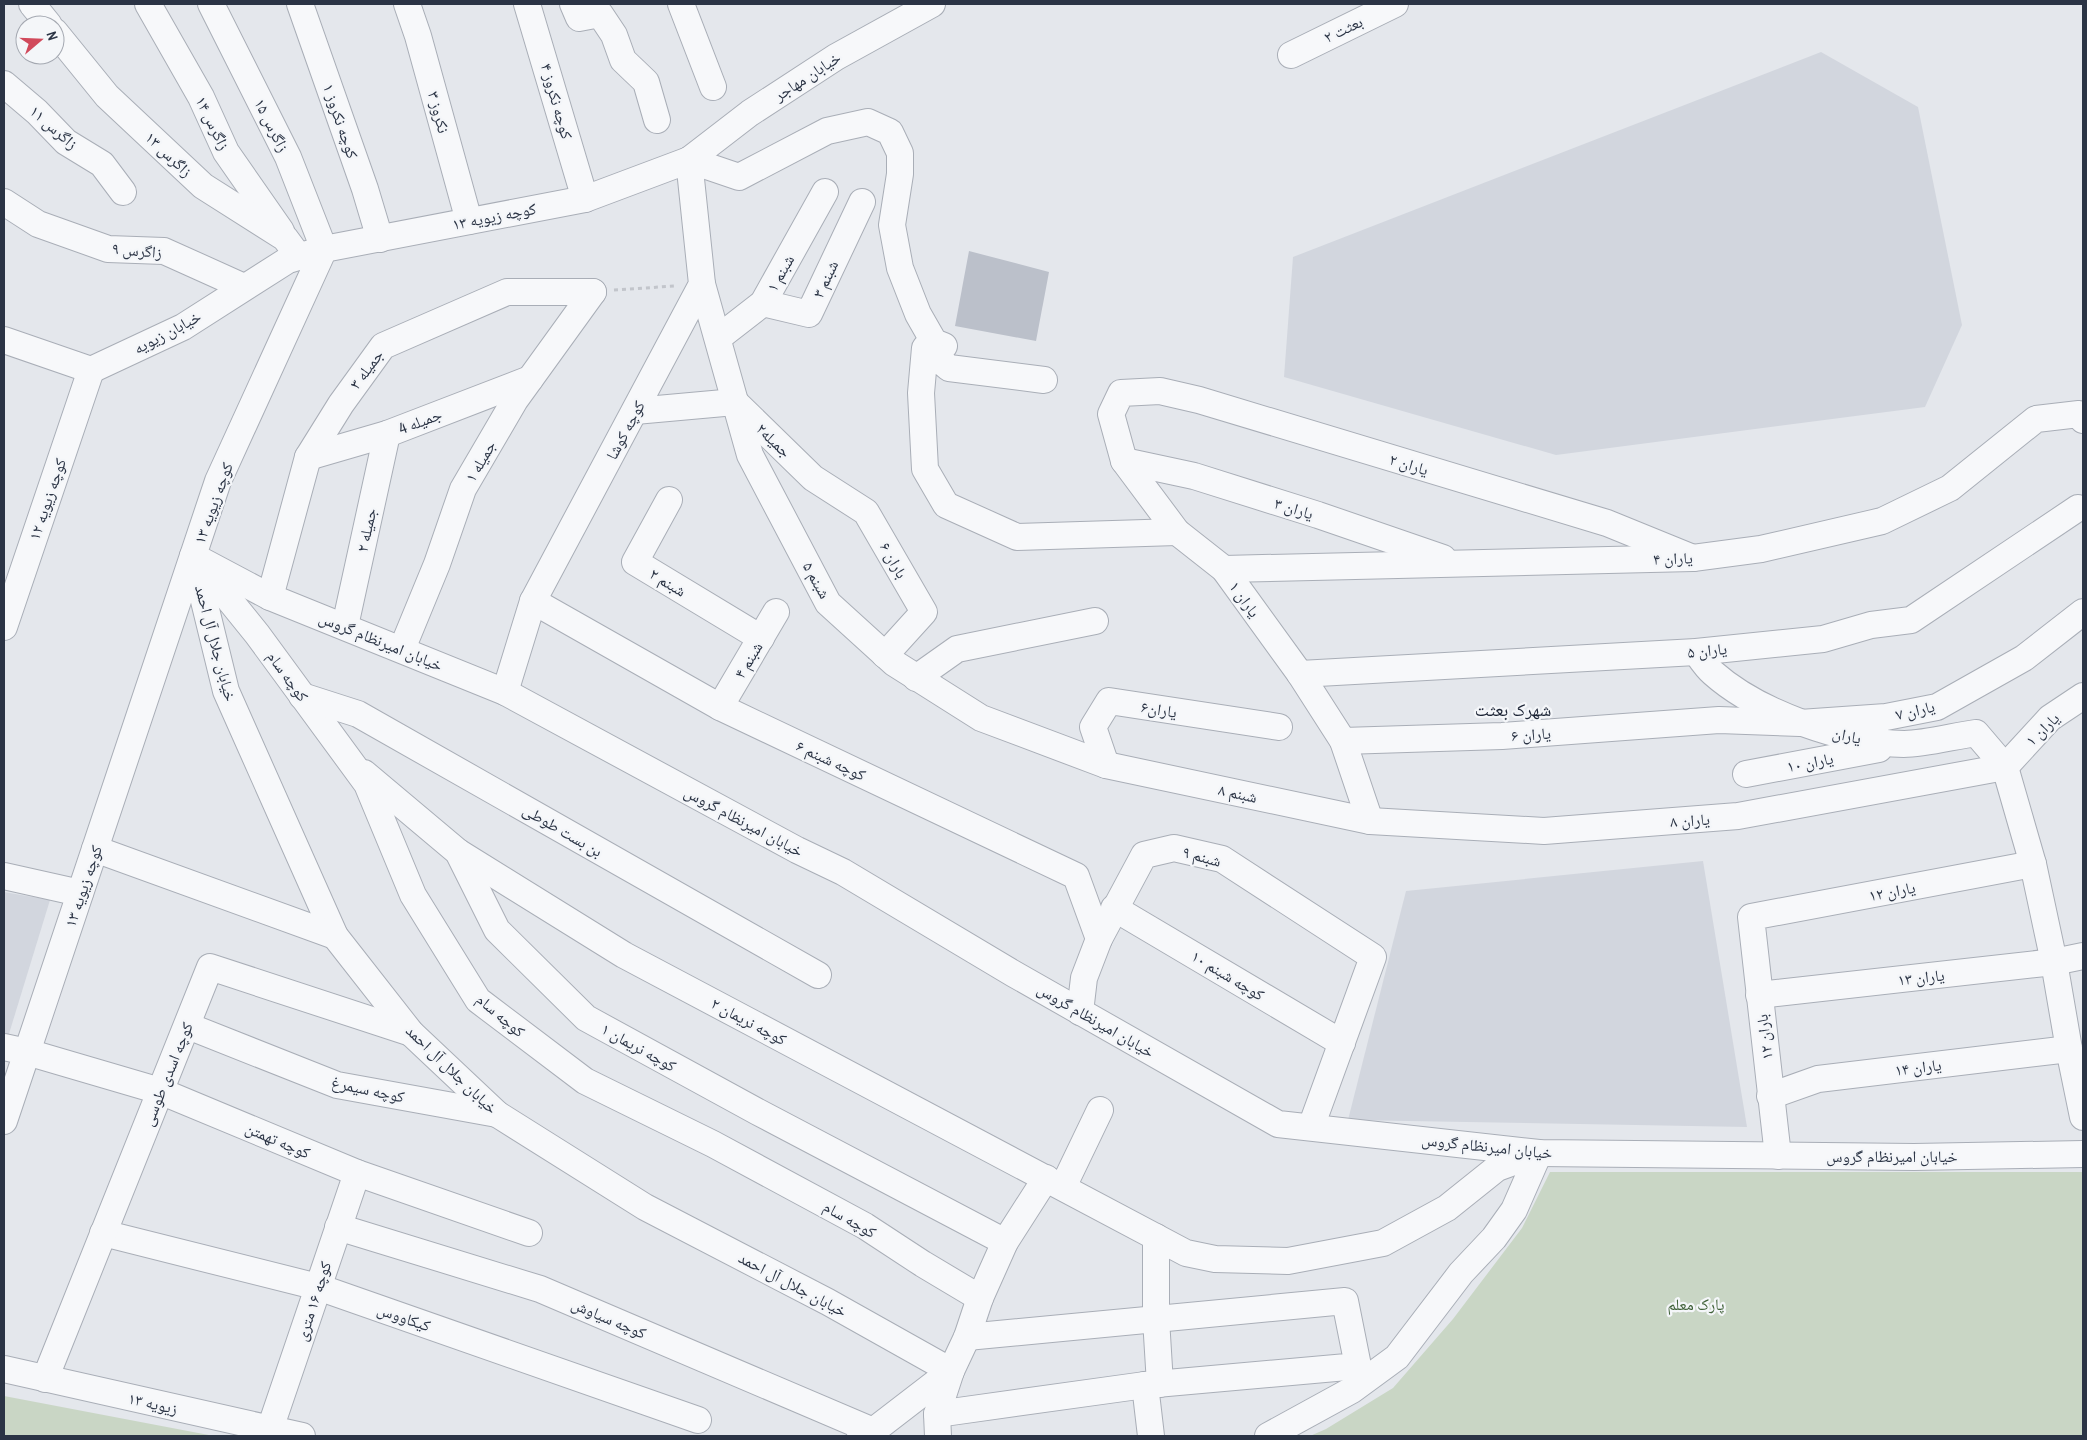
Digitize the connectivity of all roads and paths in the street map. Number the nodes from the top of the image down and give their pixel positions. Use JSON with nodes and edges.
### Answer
{"nodes":[{"id":1,"x":32,"y":4,"type":"edge"},
{"id":2,"x":148,"y":4,"type":"edge"},
{"id":3,"x":211,"y":4,"type":"edge"},
{"id":4,"x":300,"y":4,"type":"edge"},
{"id":5,"x":407,"y":4,"type":"edge"},
{"id":6,"x":527,"y":4,"type":"edge"},
{"id":7,"x":573,"y":4,"type":"edge"},
{"id":8,"x":681,"y":4,"type":"edge"},
{"id":9,"x":932,"y":4,"type":"edge"},
{"id":10,"x":1395,"y":4,"type":"edge"},
{"id":11,"x":41,"y":15,"type":"edge"},
{"id":12,"x":65,"y":44,"type":"edge"},
{"id":13,"x":1291,"y":55,"type":"dead end"},
{"id":14,"x":4,"y":84,"type":"edge"},
{"id":15,"x":712,"y":87,"type":"dead end"},
{"id":16,"x":657,"y":120,"type":"dead end"},
{"id":17,"x":689,"y":160,"type":"junction"},
{"id":18,"x":123,"y":192,"type":"dead end"},
{"id":19,"x":825,"y":192,"type":"dead end"},
{"id":20,"x":585,"y":199,"type":"junction"},
{"id":21,"x":4,"y":202,"type":"edge"},
{"id":22,"x":862,"y":202,"type":"dead end"},
{"id":23,"x":469,"y":221,"type":"junction"},
{"id":24,"x":380,"y":239,"type":"junction"},
{"id":25,"x":292,"y":247,"type":"junction"},
{"id":26,"x":324,"y":249,"type":"junction"},
{"id":27,"x":702,"y":284,"type":"junction"},
{"id":28,"x":244,"y":287,"type":"junction"},
{"id":29,"x":593,"y":292,"type":"junction"},
{"id":30,"x":763,"y":303,"type":"junction"},
{"id":31,"x":718,"y":338,"type":"junction"},
{"id":32,"x":4,"y":340,"type":"edge"},
{"id":33,"x":944,"y":346,"type":"dead end"},
{"id":34,"x":91,"y":370,"type":"junction"},
{"id":35,"x":530,"y":379,"type":"junction"},
{"id":36,"x":1044,"y":380,"type":"dead end"},
{"id":37,"x":1121,"y":393,"type":"joint"},
{"id":38,"x":735,"y":402,"type":"junction"},
{"id":39,"x":635,"y":411,"type":"junction"},
{"id":40,"x":2083,"y":420,"type":"edge"},
{"id":41,"x":387,"y":434,"type":"junction"},
{"id":42,"x":308,"y":457,"type":"junction"},
{"id":43,"x":1124,"y":461,"type":"junction"},
{"id":44,"x":813,"y":478,"type":"joint"},
{"id":45,"x":669,"y":500,"type":"dead end"},
{"id":46,"x":2078,"y":508,"type":"dead end"},
{"id":47,"x":1177,"y":532,"type":"junction"},
{"id":48,"x":193,"y":556,"type":"junction"},
{"id":49,"x":1693,"y":558,"type":"junction"},
{"id":50,"x":1460,"y":563,"type":"junction"},
{"id":51,"x":1224,"y":570,"type":"junction"},
{"id":52,"x":270,"y":596,"type":"junction"},
{"id":53,"x":533,"y":601,"type":"junction"},
{"id":54,"x":776,"y":612,"type":"dead end"},
{"id":55,"x":2083,"y":612,"type":"edge"},
{"id":56,"x":1095,"y":621,"type":"dead end"},
{"id":57,"x":345,"y":626,"type":"junction"},
{"id":58,"x":4,"y":627,"type":"edge"},
{"id":59,"x":761,"y":638,"type":"junction"},
{"id":60,"x":402,"y":649,"type":"junction"},
{"id":61,"x":1696,"y":652,"type":"junction"},
{"id":62,"x":885,"y":655,"type":"junction"},
{"id":63,"x":1300,"y":674,"type":"junction"},
{"id":64,"x":916,"y":678,"type":"junction"},
{"id":65,"x":505,"y":692,"type":"junction"},
{"id":66,"x":302,"y":696,"type":"junction"},
{"id":67,"x":2083,"y":696,"type":"edge"},
{"id":68,"x":720,"y":707,"type":"junction"},
{"id":69,"x":1719,"y":720,"type":"joint"},
{"id":70,"x":1800,"y":723,"type":"junction"},
{"id":71,"x":1279,"y":727,"type":"dead end"},
{"id":72,"x":1343,"y":741,"type":"junction"},
{"id":73,"x":1905,"y":744,"type":"junction"},
{"id":74,"x":350,"y":761,"type":"junction"},
{"id":75,"x":1106,"y":765,"type":"junction"},
{"id":76,"x":2005,"y":767,"type":"junction"},
{"id":77,"x":1746,"y":774,"type":"dead end"},
{"id":78,"x":1370,"y":821,"type":"junction"},
{"id":79,"x":95,"y":849,"type":"junction"},
{"id":80,"x":458,"y":852,"type":"junction"},
{"id":81,"x":2033,"y":864,"type":"junction"},
{"id":82,"x":4,"y":876,"type":"edge"},
{"id":83,"x":80,"y":893,"type":"junction"},
{"id":84,"x":1114,"y":908,"type":"junction"},
{"id":85,"x":1751,"y":917,"type":"joint"},
{"id":86,"x":335,"y":936,"type":"junction"},
{"id":87,"x":1099,"y":939,"type":"junction"},
{"id":88,"x":2083,"y":956,"type":"edge"},
{"id":89,"x":2054,"y":962,"type":"junction"},
{"id":90,"x":818,"y":975,"type":"dead end"},
{"id":91,"x":1759,"y":995,"type":"junction"},
{"id":92,"x":1080,"y":1012,"type":"junction"},
{"id":93,"x":188,"y":1026,"type":"junction"},
{"id":94,"x":411,"y":1033,"type":"junction"},
{"id":95,"x":1342,"y":1043,"type":"junction"},
{"id":96,"x":15,"y":1049,"type":"edge"},
{"id":97,"x":2069,"y":1049,"type":"junction"},
{"id":98,"x":160,"y":1091,"type":"junction"},
{"id":99,"x":1770,"y":1096,"type":"junction"},
{"id":100,"x":1100,"y":1110,"type":"dead end"},
{"id":101,"x":497,"y":1114,"type":"junction"},
{"id":102,"x":2083,"y":1117,"type":"edge"},
{"id":103,"x":4,"y":1121,"type":"edge"},
{"id":104,"x":1312,"y":1127,"type":"junction"},
{"id":105,"x":1539,"y":1153,"type":"junction"},
{"id":106,"x":2083,"y":1154,"type":"edge"},
{"id":107,"x":1778,"y":1156,"type":"junction"},
{"id":108,"x":357,"y":1173,"type":"junction"},
{"id":109,"x":1055,"y":1183,"type":"junction"},
{"id":110,"x":338,"y":1227,"type":"junction"},
{"id":111,"x":103,"y":1233,"type":"junction"},
{"id":112,"x":529,"y":1233,"type":"dead end"},
{"id":113,"x":1156,"y":1237,"type":"junction"},
{"id":114,"x":1005,"y":1242,"type":"junction"},
{"id":115,"x":318,"y":1287,"type":"junction"},
{"id":116,"x":980,"y":1298,"type":"junction"},
{"id":117,"x":1156,"y":1319,"type":"junction"},
{"id":118,"x":967,"y":1337,"type":"junction"},
{"id":119,"x":4,"y":1369,"type":"edge"},
{"id":120,"x":951,"y":1371,"type":"junction"},
{"id":121,"x":45,"y":1378,"type":"junction"},
{"id":122,"x":1153,"y":1385,"type":"junction"},
{"id":123,"x":698,"y":1420,"type":"dead end"},
{"id":124,"x":937,"y":1425,"type":"edge"},
{"id":125,"x":270,"y":1429,"type":"junction"},
{"id":126,"x":866,"y":1434,"type":"edge"},
{"id":127,"x":302,"y":1436,"type":"edge"},
{"id":128,"x":1151,"y":1436,"type":"edge"},
{"id":129,"x":1268,"y":1436,"type":"edge"}],
"edges":[{"from":1,"to":11,"type":"street"},
{"from":2,"to":25,"type":"street","name":"زاگرس ۱۴"},
{"from":3,"to":26,"type":"street","name":"زاگرس ۱۵"},
{"from":4,"to":24,"type":"street","name":"کوچه نکروز ۱"},
{"from":5,"to":23,"type":"street","name":"نکروز ۳"},
{"from":6,"to":20,"type":"street","name":"کوچه نکروز ۴"},
{"from":7,"to":16,"type":"street"},
{"from":8,"to":15,"type":"street"},
{"from":9,"to":17,"type":"street","name":"خیابان مهاجر"},
{"from":10,"to":13,"type":"street","name":"بعثت ۲"},
{"from":12,"to":25,"type":"street","name":"زاگرس ۱۳"},
{"from":14,"to":18,"type":"street","name":"زاگرس ۱۱"},
{"from":17,"to":20,"type":"street","name":"کوچه زیویه ۱۳"},
{"from":17,"to":27,"type":"street"},
{"from":17,"to":33,"type":"street"},
{"from":19,"to":30,"type":"street","name":"شبنم ۱"},
{"from":20,"to":23,"type":"street","name":"کوچه زیویه ۱۳"},
{"from":21,"to":28,"type":"street","name":"زاگرس ۹"},
{"from":22,"to":30,"type":"street","name":"شبنم ۳"},
{"from":23,"to":24,"type":"street","name":"کوچه زیویه ۱۳"},
{"from":24,"to":26,"type":"street","name":"کوچه زیویه ۱۳"},
{"from":25,"to":26,"type":"street","name":"خیابان زیویه"},
{"from":25,"to":28,"type":"street","name":"خیابان زیویه"},
{"from":26,"to":48,"type":"street","name":"کوچه زیویه ۱۳"},
{"from":27,"to":29,"type":"path"},
{"from":27,"to":31,"type":"street","name":"شبنم ۵"},
{"from":27,"to":39,"type":"street","name":"کوچه کوشا"},
{"from":28,"to":34,"type":"street","name":"خیابان زیویه"},
{"from":29,"to":35,"type":"street","name":"جمیله ۱"},
{"from":29,"to":42,"type":"street","name":"جمیله ۳"},
{"from":30,"to":31,"type":"street","name":"شبنم ۱"},
{"from":31,"to":38,"type":"street","name":"شبنم ۵"},
{"from":32,"to":34,"type":"street"},
{"from":34,"to":58,"type":"street","name":"کوچه زیویه ۱۲"},
{"from":35,"to":41,"type":"street","name":"جمیله 4"},
{"from":35,"to":60,"type":"street","name":"جمیله ۱"},
{"from":36,"to":47,"type":"street"},
{"from":37,"to":43,"type":"street","name":"یاران ۱"},
{"from":37,"to":49,"type":"street","name":"یاران ۲"},
{"from":38,"to":39,"type":"street"},
{"from":38,"to":44,"type":"street","name":"جمیله۲"},
{"from":38,"to":62,"type":"street","name":"شبنم ۵"},
{"from":39,"to":53,"type":"street","name":"کوچه کوشا"},
{"from":40,"to":49,"type":"street","name":"یاران ۴"},
{"from":41,"to":42,"type":"street","name":"جمیله 4"},
{"from":41,"to":57,"type":"street","name":"جمیله ۲"},
{"from":42,"to":52,"type":"street","name":"جمیله ۳"},
{"from":43,"to":47,"type":"street","name":"یاران ۱"},
{"from":43,"to":50,"type":"street","name":"یاران ۳"},
{"from":44,"to":62,"type":"street","name":"باران ۶"},
{"from":45,"to":59,"type":"street","name":"شبنم ۲"},
{"from":46,"to":61,"type":"street","name":"یاران ۵"},
{"from":47,"to":51,"type":"street","name":"یاران ۱"},
{"from":48,"to":52,"type":"street","name":"خیابان امیرنظام گروس"},
{"from":48,"to":66,"type":"street","name":"کوچه سام"},
{"from":48,"to":79,"type":"street","name":"کوچه زیویه ۱۳"},
{"from":48,"to":86,"type":"street","name":"خیابان جلال آل احمد"},
{"from":49,"to":50,"type":"street","name":"یاران ۴"},
{"from":50,"to":51,"type":"street","name":"یاران ۴"},
{"from":51,"to":63,"type":"street","name":"یاران ۱"},
{"from":52,"to":57,"type":"street","name":"خیابان امیرنظام گروس"},
{"from":53,"to":65,"type":"street","name":"کوچه کوشا"},
{"from":53,"to":68,"type":"street","name":"کوچه شبنم ۶"},
{"from":54,"to":59,"type":"street","name":"شبنم ۴"},
{"from":55,"to":70,"type":"street","name":"یاران ۷"},
{"from":56,"to":64,"type":"street"},
{"from":57,"to":60,"type":"street","name":"خیابان امیرنظام گروس"},
{"from":59,"to":68,"type":"street","name":"شبنم ۴"},
{"from":60,"to":65,"type":"street","name":"خیابان امیرنظام گروس"},
{"from":61,"to":63,"type":"street","name":"یاران ۵"},
{"from":61,"to":70,"type":"street","name":"یاران"},
{"from":62,"to":64,"type":"street","name":"شبنم ۵"},
{"from":63,"to":72,"type":"street","name":"یاران ۱"},
{"from":64,"to":75,"type":"street","name":"شبنم ۵"},
{"from":65,"to":92,"type":"street","name":"خیابان امیرنظام گروس"},
{"from":66,"to":74,"type":"street","name":"کوچه سام"},
{"from":66,"to":90,"type":"street","name":"بن بست طوطی"},
{"from":67,"to":76,"type":"street","name":"یاران ۱"},
{"from":68,"to":87,"type":"street","name":"کوچه شبنم ۶"},
{"from":69,"to":70,"type":"street","name":"یاران ۷"},
{"from":69,"to":72,"type":"street","name":"یاران ۶"},
{"from":70,"to":73,"type":"street","name":"یاران"},
{"from":71,"to":75,"type":"street","name":"یاران۶"},
{"from":72,"to":78,"type":"street","name":"یاران ۱"},
{"from":73,"to":76,"type":"street","name":"یاران"},
{"from":73,"to":77,"type":"street","name":"یاران ۱۰"},
{"from":74,"to":80,"type":"street","name":"کوچه نریمان ۱"},
{"from":74,"to":116,"type":"street","name":"کوچه سام"},
{"from":75,"to":78,"type":"street","name":"شبنم ۸"},
{"from":76,"to":78,"type":"street","name":"یاران ۸"},
{"from":76,"to":81,"type":"street"},
{"from":79,"to":83,"type":"street","name":"کوچه زیویه ۱۳"},
{"from":79,"to":86,"type":"street"},
{"from":80,"to":109,"type":"street","name":"کوچه نریمان ۲"},
{"from":80,"to":114,"type":"street","name":"کوچه نریمان ۱"},
{"from":81,"to":85,"type":"street","name":"یاران ۱۲"},
{"from":81,"to":89,"type":"street"},
{"from":82,"to":83,"type":"street"},
{"from":83,"to":96,"type":"street","name":"کوچه زیویه ۱۳"},
{"from":84,"to":87,"type":"street","name":"شبنم ۹"},
{"from":84,"to":95,"type":"street","name":"کوچه شبنم ۱۰"},
{"from":84,"to":95,"type":"street","name":"شبنم ۹"},
{"from":85,"to":91,"type":"street","name":"باران ۱۲"},
{"from":86,"to":94,"type":"street","name":"خیابان جلال آل احمد"},
{"from":87,"to":92,"type":"street","name":"شبنم ۹"},
{"from":88,"to":89,"type":"street","name":"یاران ۱۳"},
{"from":89,"to":91,"type":"street","name":"یاران ۱۳"},
{"from":89,"to":97,"type":"street"},
{"from":91,"to":99,"type":"street","name":"باران ۱۲"},
{"from":92,"to":104,"type":"street","name":"خیابان امیرنظام گروس"},
{"from":93,"to":94,"type":"street","name":"کوچه اسدی طوسی"},
{"from":93,"to":98,"type":"street","name":"کوچه اسدی طوسی"},
{"from":93,"to":101,"type":"street","name":"کوچه سیمرغ"},
{"from":94,"to":101,"type":"street","name":"خیابان جلال آل احمد"},
{"from":95,"to":104,"type":"street"},
{"from":96,"to":98,"type":"street","name":"کوچه تهمتن"},
{"from":96,"to":103,"type":"street","name":"کوچه زیویه ۱۳"},
{"from":97,"to":99,"type":"street","name":"یاران ۱۴"},
{"from":97,"to":102,"type":"street"},
{"from":98,"to":108,"type":"street","name":"کوچه تهمتن"},
{"from":98,"to":111,"type":"street","name":"کوچه اسدی طوسی"},
{"from":99,"to":107,"type":"street","name":"باران ۱۲"},
{"from":100,"to":109,"type":"street"},
{"from":101,"to":120,"type":"street","name":"خیابان جلال آل احمد"},
{"from":104,"to":105,"type":"street","name":"خیابان امیرنظام گروس"},
{"from":105,"to":107,"type":"street","name":"خیابان امیرنظام گروس"},
{"from":105,"to":113,"type":"street","name":"کوچه نریمان ۲"},
{"from":105,"to":129,"type":"street"},
{"from":106,"to":107,"type":"street","name":"خیابان امیرنظام گروس"},
{"from":108,"to":110,"type":"street","name":"کوچه ۱۶ متری"},
{"from":108,"to":112,"type":"street","name":"کوچه تهمتن"},
{"from":109,"to":113,"type":"street","name":"کوچه نریمان ۲"},
{"from":109,"to":114,"type":"street"},
{"from":110,"to":115,"type":"street","name":"کوچه ۱۶ متری"},
{"from":110,"to":126,"type":"street","name":"کوچه سیاوش"},
{"from":111,"to":115,"type":"street","name":"کیکاووس"},
{"from":111,"to":121,"type":"street","name":"کوچه اسدی طوسی"},
{"from":113,"to":117,"type":"street"},
{"from":114,"to":116,"type":"street"},
{"from":115,"to":123,"type":"street","name":"کیکاووس"},
{"from":115,"to":125,"type":"street","name":"کوچه ۱۶ متری"},
{"from":116,"to":118,"type":"street"},
{"from":117,"to":118,"type":"street"},
{"from":117,"to":122,"type":"street"},
{"from":117,"to":122,"type":"street"},
{"from":118,"to":120,"type":"street"},
{"from":119,"to":121,"type":"street","name":"زیویه ۱۳"},
{"from":120,"to":124,"type":"street"},
{"from":120,"to":126,"type":"street"},
{"from":121,"to":125,"type":"street","name":"زیویه ۱۳"},
{"from":122,"to":124,"type":"street"},
{"from":122,"to":128,"type":"street"},
{"from":125,"to":127,"type":"street","name":"زیویه ۱۳"}]}
